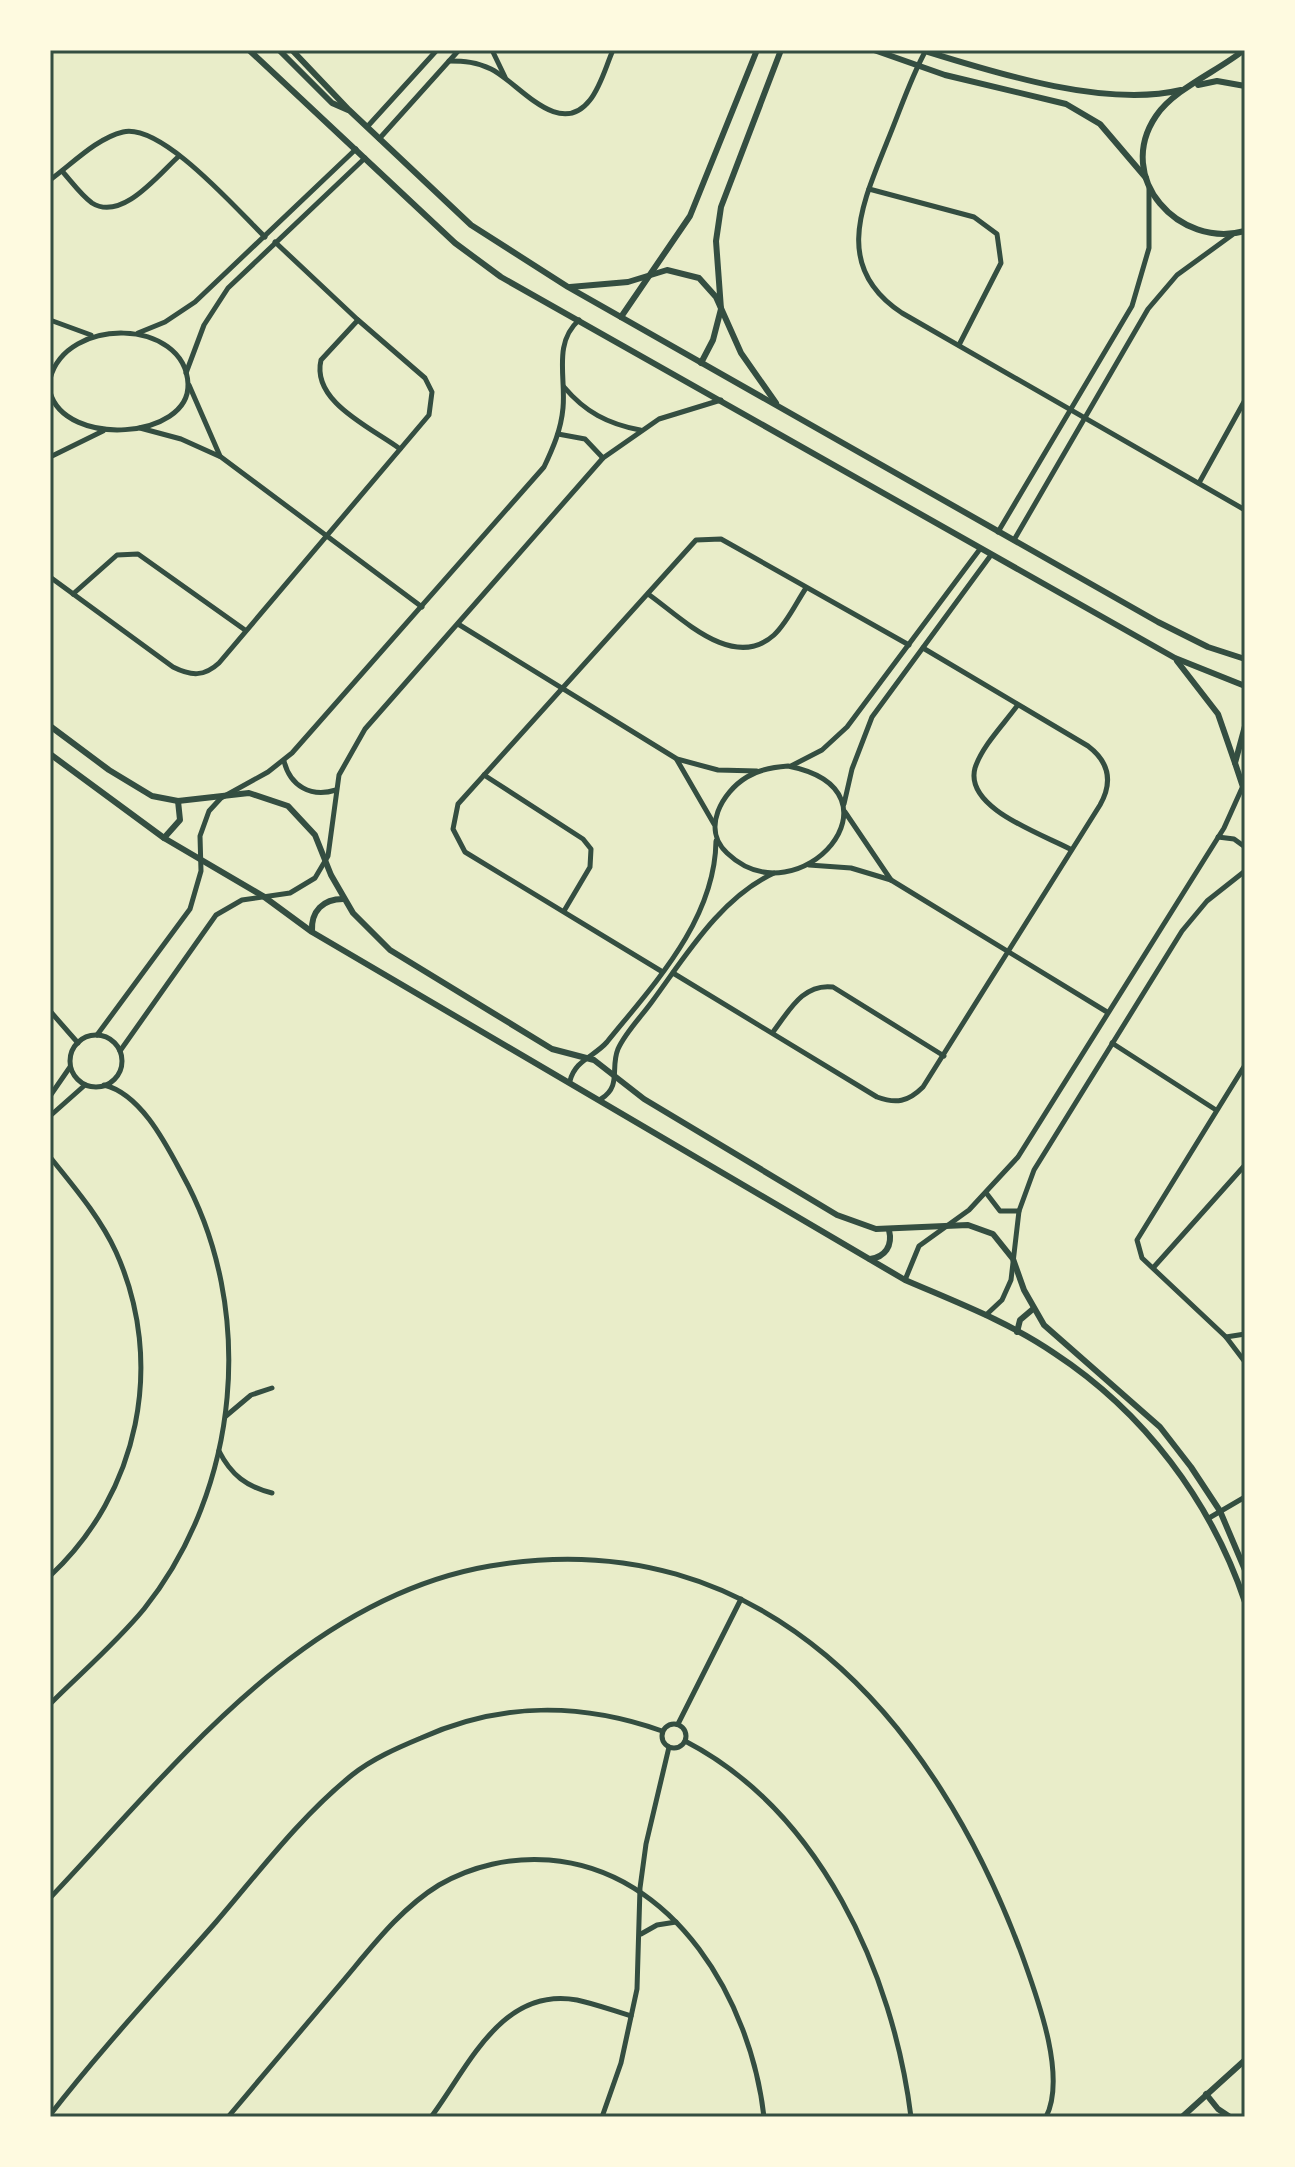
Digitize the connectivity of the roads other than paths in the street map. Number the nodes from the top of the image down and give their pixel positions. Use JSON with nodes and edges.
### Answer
{"nodes":[{"id":1,"x":249,"y":50,"type":"edge"},
{"id":2,"x":279,"y":50,"type":"edge"},
{"id":3,"x":292,"y":50,"type":"edge"},
{"id":4,"x":437,"y":50,"type":"edge"},
{"id":5,"x":459,"y":50,"type":"edge"},
{"id":6,"x":492,"y":50,"type":"edge"},
{"id":7,"x":613,"y":50,"type":"edge"},
{"id":8,"x":757,"y":50,"type":"edge"},
{"id":9,"x":781,"y":50,"type":"edge"},
{"id":10,"x":874,"y":50,"type":"edge"},
{"id":11,"x":924,"y":50,"type":"edge"},
{"id":12,"x":1244,"y":50,"type":"edge"},
{"id":13,"x":449,"y":61,"type":"junction"},
{"id":14,"x":917,"y":66,"type":"junction"},
{"id":15,"x":505,"y":77,"type":"junction"},
{"id":16,"x":410,"y":81,"type":"junction"},
{"id":17,"x":1245,"y":86,"type":"edge"},
{"id":18,"x":1191,"y":87,"type":"junction"},
{"id":19,"x":420,"y":91,"type":"junction"},
{"id":20,"x":349,"y":110,"type":"junction"},
{"id":21,"x":367,"y":127,"type":"junction"},
{"id":22,"x":379,"y":139,"type":"junction"},
{"id":23,"x":356,"y":149,"type":"junction"},
{"id":24,"x":179,"y":156,"type":"junction"},
{"id":25,"x":365,"y":158,"type":"junction"},
{"id":26,"x":62,"y":171,"type":"junction"},
{"id":27,"x":1146,"y":178,"type":"junction"},
{"id":28,"x":50,"y":180,"type":"edge"},
{"id":29,"x":1149,"y":188,"type":"junction"},
{"id":30,"x":869,"y":189,"type":"junction"},
{"id":31,"x":1245,"y":231,"type":"edge"},
{"id":32,"x":1232,"y":235,"type":"junction"},
{"id":33,"x":265,"y":237,"type":"junction"},
{"id":34,"x":275,"y":242,"type":"junction"},
{"id":35,"x":646,"y":276,"type":"junction"},
{"id":36,"x":568,"y":287,"type":"junction"},
{"id":37,"x":721,"y":309,"type":"junction"},
{"id":38,"x":621,"y":317,"type":"junction"},
{"id":39,"x":579,"y":319,"type":"junction"},
{"id":40,"x":50,"y":320,"type":"edge"},
{"id":41,"x":358,"y":320,"type":"junction"},
{"id":42,"x":135,"y":334,"type":"junction"},
{"id":43,"x":92,"y":335,"type":"junction"},
{"id":44,"x":959,"y":345,"type":"junction"},
{"id":45,"x":701,"y":363,"type":"junction"},
{"id":46,"x":186,"y":374,"type":"junction"},
{"id":47,"x":50,"y":379,"type":"edge"},
{"id":48,"x":188,"y":382,"type":"junction"},
{"id":49,"x":563,"y":386,"type":"junction"},
{"id":50,"x":50,"y":392,"type":"edge"},
{"id":51,"x":722,"y":399,"type":"junction"},
{"id":52,"x":1245,"y":400,"type":"edge"},
{"id":53,"x":778,"y":406,"type":"junction"},
{"id":54,"x":1070,"y":412,"type":"junction"},
{"id":55,"x":1084,"y":420,"type":"junction"},
{"id":56,"x":139,"y":428,"type":"junction"},
{"id":57,"x":105,"y":430,"type":"junction"},
{"id":58,"x":640,"y":430,"type":"junction"},
{"id":59,"x":558,"y":434,"type":"junction"},
{"id":60,"x":400,"y":449,"type":"junction"},
{"id":61,"x":50,"y":457,"type":"edge"},
{"id":62,"x":221,"y":457,"type":"junction"},
{"id":63,"x":603,"y":458,"type":"junction"},
{"id":64,"x":1199,"y":484,"type":"junction"},
{"id":65,"x":1245,"y":510,"type":"edge"},
{"id":66,"x":998,"y":532,"type":"junction"},
{"id":67,"x":323,"y":536,"type":"junction"},
{"id":68,"x":1014,"y":541,"type":"junction"},
{"id":69,"x":980,"y":549,"type":"junction"},
{"id":70,"x":991,"y":555,"type":"junction"},
{"id":71,"x":50,"y":577,"type":"edge"},
{"id":72,"x":806,"y":588,"type":"junction"},
{"id":73,"x":73,"y":594,"type":"junction"},
{"id":74,"x":648,"y":594,"type":"junction"},
{"id":75,"x":422,"y":607,"type":"junction"},
{"id":76,"x":458,"y":624,"type":"junction"},
{"id":77,"x":245,"y":630,"type":"junction"},
{"id":78,"x":909,"y":645,"type":"junction"},
{"id":79,"x":923,"y":648,"type":"junction"},
{"id":80,"x":1175,"y":658,"type":"junction"},
{"id":81,"x":1245,"y":659,"type":"edge"},
{"id":82,"x":1245,"y":686,"type":"edge"},
{"id":83,"x":561,"y":687,"type":"junction"},
{"id":84,"x":1017,"y":706,"type":"junction"},
{"id":85,"x":50,"y":726,"type":"edge"},
{"id":86,"x":1245,"y":726,"type":"edge"},
{"id":87,"x":50,"y":754,"type":"edge"},
{"id":88,"x":677,"y":759,"type":"junction"},
{"id":89,"x":284,"y":761,"type":"junction"},
{"id":90,"x":1235,"y":763,"type":"junction"},
{"id":91,"x":788,"y":766,"type":"junction"},
{"id":92,"x":761,"y":770,"type":"junction"},
{"id":93,"x":484,"y":775,"type":"junction"},
{"id":94,"x":336,"y":790,"type":"junction"},
{"id":95,"x":1244,"y":791,"type":"edge"},
{"id":96,"x":229,"y":794,"type":"junction"},
{"id":97,"x":178,"y":801,"type":"junction"},
{"id":98,"x":844,"y":808,"type":"junction"},
{"id":99,"x":714,"y":825,"type":"junction"},
{"id":100,"x":1218,"y":837,"type":"junction"},
{"id":101,"x":164,"y":838,"type":"junction"},
{"id":102,"x":716,"y":840,"type":"junction"},
{"id":103,"x":1245,"y":847,"type":"edge"},
{"id":104,"x":1070,"y":849,"type":"junction"},
{"id":105,"x":202,"y":861,"type":"junction"},
{"id":106,"x":326,"y":862,"type":"junction"},
{"id":107,"x":808,"y":865,"type":"junction"},
{"id":108,"x":1245,"y":871,"type":"edge"},
{"id":109,"x":774,"y":873,"type":"junction"},
{"id":110,"x":891,"y":880,"type":"junction"},
{"id":111,"x":263,"y":896,"type":"junction"},
{"id":112,"x":343,"y":899,"type":"junction"},
{"id":113,"x":564,"y":911,"type":"junction"},
{"id":114,"x":312,"y":932,"type":"junction"},
{"id":115,"x":1008,"y":951,"type":"junction"},
{"id":116,"x":661,"y":971,"type":"junction"},
{"id":117,"x":673,"y":973,"type":"junction"},
{"id":118,"x":50,"y":1011,"type":"edge"},
{"id":119,"x":1107,"y":1012,"type":"junction"},
{"id":120,"x":773,"y":1032,"type":"junction"},
{"id":121,"x":97,"y":1035,"type":"junction"},
{"id":122,"x":78,"y":1043,"type":"junction"},
{"id":123,"x":1112,"y":1043,"type":"junction"},
{"id":124,"x":120,"y":1051,"type":"junction"},
{"id":125,"x":944,"y":1056,"type":"junction"},
{"id":126,"x":588,"y":1057,"type":"junction"},
{"id":127,"x":1245,"y":1065,"type":"edge"},
{"id":128,"x":71,"y":1066,"type":"junction"},
{"id":129,"x":616,"y":1079,"type":"junction"},
{"id":130,"x":570,"y":1081,"type":"junction"},
{"id":131,"x":86,"y":1085,"type":"junction"},
{"id":132,"x":104,"y":1085,"type":"junction"},
{"id":133,"x":50,"y":1096,"type":"edge"},
{"id":134,"x":601,"y":1099,"type":"junction"},
{"id":135,"x":1216,"y":1110,"type":"junction"},
{"id":136,"x":50,"y":1116,"type":"edge"},
{"id":137,"x":50,"y":1157,"type":"edge"},
{"id":138,"x":1245,"y":1165,"type":"edge"},
{"id":139,"x":986,"y":1193,"type":"junction"},
{"id":140,"x":1019,"y":1211,"type":"junction"},
{"id":141,"x":946,"y":1226,"type":"junction"},
{"id":142,"x":889,"y":1230,"type":"junction"},
{"id":143,"x":870,"y":1259,"type":"junction"},
{"id":144,"x":1013,"y":1259,"type":"junction"},
{"id":145,"x":1153,"y":1268,"type":"junction"},
{"id":146,"x":905,"y":1280,"type":"junction"},
{"id":147,"x":1033,"y":1309,"type":"junction"},
{"id":148,"x":986,"y":1315,"type":"junction"},
{"id":149,"x":1017,"y":1332,"type":"junction"},
{"id":150,"x":1245,"y":1334,"type":"edge"},
{"id":151,"x":1226,"y":1337,"type":"junction"},
{"id":152,"x":1245,"y":1362,"type":"edge"},
{"id":153,"x":272,"y":1388,"type":"dead end"},
{"id":154,"x":225,"y":1416,"type":"junction"},
{"id":155,"x":219,"y":1450,"type":"junction"},
{"id":156,"x":272,"y":1493,"type":"dead end"},
{"id":157,"x":1245,"y":1497,"type":"edge"},
{"id":158,"x":1220,"y":1511,"type":"junction"},
{"id":159,"x":1209,"y":1518,"type":"junction"},
{"id":160,"x":1245,"y":1570,"type":"edge"},
{"id":161,"x":50,"y":1576,"type":"edge"},
{"id":162,"x":741,"y":1599,"type":"junction"},
{"id":163,"x":1245,"y":1602,"type":"edge"},
{"id":164,"x":50,"y":1704,"type":"edge"},
{"id":165,"x":678,"y":1724,"type":"junction"},
{"id":166,"x":662,"y":1731,"type":"junction"},
{"id":167,"x":685,"y":1741,"type":"junction"},
{"id":168,"x":669,"y":1747,"type":"junction"},
{"id":169,"x":640,"y":1888,"type":"junction"},
{"id":170,"x":50,"y":1898,"type":"edge"},
{"id":171,"x":677,"y":1922,"type":"junction"},
{"id":172,"x":640,"y":1935,"type":"junction"},
{"id":173,"x":631,"y":2016,"type":"junction"},
{"id":174,"x":1245,"y":2060,"type":"edge"},
{"id":175,"x":1206,"y":2094,"type":"junction"},
{"id":176,"x":50,"y":2115,"type":"edge"},
{"id":177,"x":228,"y":2117,"type":"edge"},
{"id":178,"x":431,"y":2117,"type":"edge"},
{"id":179,"x":602,"y":2117,"type":"edge"},
{"id":180,"x":764,"y":2117,"type":"edge"},
{"id":181,"x":911,"y":2117,"type":"edge"},
{"id":182,"x":1046,"y":2117,"type":"edge"},
{"id":183,"x":1182,"y":2117,"type":"edge"},
{"id":184,"x":1230,"y":2117,"type":"edge"}],
"edges":[{"from":1,"to":23,"type":"street"},
{"from":2,"to":20,"type":"street"},
{"from":3,"to":20,"type":"street"},
{"from":4,"to":16,"type":"street"},
{"from":5,"to":13,"type":"street"},
{"from":6,"to":15,"type":"street"},
{"from":7,"to":15,"type":"street"},
{"from":8,"to":35,"type":"street"},
{"from":9,"to":37,"type":"street"},
{"from":10,"to":14,"type":"street"},
{"from":11,"to":14,"type":"street"},
{"from":11,"to":18,"type":"street"},
{"from":12,"to":18,"type":"street"},
{"from":13,"to":15,"type":"street"},
{"from":13,"to":19,"type":"street"},
{"from":14,"to":27,"type":"street"},
{"from":14,"to":30,"type":"street"},
{"from":16,"to":19,"type":"street"},
{"from":16,"to":21,"type":"street"},
{"from":17,"to":18,"type":"street"},
{"from":18,"to":27,"type":"street"},
{"from":19,"to":22,"type":"street"},
{"from":20,"to":21,"type":"street"},
{"from":21,"to":22,"type":"street"},
{"from":22,"to":36,"type":"street"},
{"from":23,"to":25,"type":"street"},
{"from":23,"to":33,"type":"street"},
{"from":24,"to":26,"type":"street"},
{"from":24,"to":26,"type":"street"},
{"from":24,"to":33,"type":"street"},
{"from":25,"to":34,"type":"street"},
{"from":25,"to":39,"type":"street"},
{"from":26,"to":28,"type":"street"},
{"from":27,"to":29,"type":"street"},
{"from":29,"to":32,"type":"street"},
{"from":29,"to":54,"type":"street"},
{"from":30,"to":44,"type":"street"},
{"from":30,"to":44,"type":"street"},
{"from":31,"to":32,"type":"street"},
{"from":32,"to":55,"type":"street"},
{"from":33,"to":42,"type":"street"},
{"from":34,"to":41,"type":"street"},
{"from":34,"to":46,"type":"street"},
{"from":35,"to":36,"type":"street"},
{"from":35,"to":37,"type":"street"},
{"from":35,"to":38,"type":"street"},
{"from":36,"to":38,"type":"street"},
{"from":37,"to":45,"type":"street"},
{"from":37,"to":53,"type":"street"},
{"from":38,"to":45,"type":"street"},
{"from":39,"to":49,"type":"street"},
{"from":39,"to":51,"type":"street"},
{"from":40,"to":43,"type":"street"},
{"from":41,"to":60,"type":"street"},
{"from":41,"to":60,"type":"street"},
{"from":42,"to":43,"type":"street"},
{"from":42,"to":46,"type":"street"},
{"from":43,"to":47,"type":"street"},
{"from":44,"to":54,"type":"street"},
{"from":45,"to":53,"type":"street"},
{"from":46,"to":48,"type":"street"},
{"from":48,"to":56,"type":"street"},
{"from":48,"to":62,"type":"street"},
{"from":49,"to":58,"type":"street"},
{"from":49,"to":59,"type":"street"},
{"from":50,"to":57,"type":"street"},
{"from":51,"to":58,"type":"street"},
{"from":51,"to":69,"type":"street"},
{"from":52,"to":64,"type":"street"},
{"from":53,"to":66,"type":"street"},
{"from":54,"to":55,"type":"street"},
{"from":54,"to":66,"type":"street"},
{"from":55,"to":64,"type":"street"},
{"from":55,"to":68,"type":"street"},
{"from":56,"to":57,"type":"street"},
{"from":56,"to":62,"type":"street"},
{"from":57,"to":61,"type":"street"},
{"from":58,"to":63,"type":"street"},
{"from":59,"to":63,"type":"street"},
{"from":59,"to":75,"type":"street"},
{"from":60,"to":67,"type":"street"},
{"from":62,"to":67,"type":"street"},
{"from":63,"to":76,"type":"street"},
{"from":64,"to":65,"type":"street"},
{"from":66,"to":68,"type":"street"},
{"from":67,"to":75,"type":"street"},
{"from":67,"to":77,"type":"street"},
{"from":68,"to":81,"type":"street"},
{"from":69,"to":70,"type":"street"},
{"from":69,"to":78,"type":"street"},
{"from":70,"to":79,"type":"street"},
{"from":70,"to":80,"type":"street"},
{"from":71,"to":73,"type":"street"},
{"from":72,"to":74,"type":"street"},
{"from":72,"to":74,"type":"street"},
{"from":72,"to":78,"type":"street"},
{"from":73,"to":77,"type":"street"},
{"from":73,"to":77,"type":"street"},
{"from":74,"to":83,"type":"street"},
{"from":75,"to":89,"type":"street"},
{"from":76,"to":83,"type":"street"},
{"from":76,"to":94,"type":"street"},
{"from":78,"to":91,"type":"street"},
{"from":79,"to":84,"type":"street"},
{"from":79,"to":98,"type":"street"},
{"from":80,"to":82,"type":"street"},
{"from":80,"to":90,"type":"street"},
{"from":83,"to":88,"type":"street"},
{"from":83,"to":93,"type":"street"},
{"from":84,"to":104,"type":"street"},
{"from":84,"to":104,"type":"street"},
{"from":85,"to":97,"type":"street"},
{"from":86,"to":90,"type":"street"},
{"from":87,"to":101,"type":"street"},
{"from":88,"to":92,"type":"street"},
{"from":88,"to":99,"type":"street"},
{"from":89,"to":94,"type":"street"},
{"from":89,"to":96,"type":"street"},
{"from":90,"to":95,"type":"street"},
{"from":91,"to":92,"type":"street"},
{"from":91,"to":98,"type":"street"},
{"from":92,"to":99,"type":"street"},
{"from":93,"to":113,"type":"street"},
{"from":93,"to":113,"type":"street"},
{"from":94,"to":106,"type":"street"},
{"from":95,"to":100,"type":"street"},
{"from":96,"to":97,"type":"street"},
{"from":96,"to":105,"type":"street"},
{"from":96,"to":106,"type":"street"},
{"from":97,"to":101,"type":"street"},
{"from":98,"to":107,"type":"street"},
{"from":98,"to":110,"type":"street"},
{"from":99,"to":102,"type":"street"},
{"from":100,"to":103,"type":"street"},
{"from":100,"to":119,"type":"street"},
{"from":101,"to":105,"type":"street"},
{"from":102,"to":109,"type":"street"},
{"from":102,"to":116,"type":"street"},
{"from":104,"to":115,"type":"street"},
{"from":105,"to":111,"type":"street"},
{"from":105,"to":121,"type":"street"},
{"from":106,"to":111,"type":"street"},
{"from":106,"to":112,"type":"street"},
{"from":107,"to":109,"type":"street"},
{"from":107,"to":110,"type":"street"},
{"from":108,"to":123,"type":"street"},
{"from":109,"to":117,"type":"street"},
{"from":110,"to":115,"type":"street"},
{"from":111,"to":114,"type":"street"},
{"from":111,"to":124,"type":"street"},
{"from":112,"to":114,"type":"street"},
{"from":112,"to":126,"type":"street"},
{"from":113,"to":116,"type":"street"},
{"from":114,"to":130,"type":"street"},
{"from":115,"to":119,"type":"street"},
{"from":115,"to":125,"type":"street"},
{"from":116,"to":126,"type":"street"},
{"from":117,"to":120,"type":"street"},
{"from":117,"to":129,"type":"street"},
{"from":118,"to":122,"type":"street"},
{"from":119,"to":139,"type":"street"},
{"from":120,"to":125,"type":"street"},
{"from":120,"to":125,"type":"street"},
{"from":121,"to":122,"type":"street"},
{"from":121,"to":124,"type":"street"},
{"from":122,"to":128,"type":"street"},
{"from":123,"to":135,"type":"street"},
{"from":123,"to":140,"type":"street"},
{"from":124,"to":132,"type":"street"},
{"from":126,"to":129,"type":"street"},
{"from":126,"to":130,"type":"street"},
{"from":127,"to":135,"type":"street"},
{"from":128,"to":131,"type":"street"},
{"from":128,"to":133,"type":"street"},
{"from":129,"to":134,"type":"street"},
{"from":129,"to":142,"type":"street"},
{"from":130,"to":134,"type":"street"},
{"from":131,"to":132,"type":"street"},
{"from":131,"to":136,"type":"street"},
{"from":132,"to":154,"type":"street"},
{"from":134,"to":143,"type":"street"},
{"from":135,"to":145,"type":"street"},
{"from":137,"to":161,"type":"street"},
{"from":138,"to":145,"type":"street"},
{"from":139,"to":140,"type":"street"},
{"from":139,"to":141,"type":"street"},
{"from":140,"to":144,"type":"street"},
{"from":141,"to":142,"type":"street"},
{"from":141,"to":144,"type":"street"},
{"from":141,"to":146,"type":"street"},
{"from":142,"to":143,"type":"street"},
{"from":143,"to":146,"type":"street"},
{"from":144,"to":147,"type":"street"},
{"from":144,"to":148,"type":"street"},
{"from":145,"to":151,"type":"street"},
{"from":146,"to":148,"type":"street"},
{"from":147,"to":149,"type":"street"},
{"from":147,"to":158,"type":"street"},
{"from":148,"to":149,"type":"street"},
{"from":149,"to":159,"type":"street"},
{"from":150,"to":151,"type":"street"},
{"from":151,"to":152,"type":"street"},
{"from":153,"to":154,"type":"street"},
{"from":154,"to":155,"type":"street"},
{"from":155,"to":156,"type":"street"},
{"from":155,"to":164,"type":"street"},
{"from":157,"to":158,"type":"street"},
{"from":158,"to":159,"type":"street"},
{"from":158,"to":160,"type":"street"},
{"from":159,"to":163,"type":"street"},
{"from":162,"to":165,"type":"street"},
{"from":162,"to":170,"type":"street"},
{"from":162,"to":182,"type":"street"},
{"from":165,"to":166,"type":"street"},
{"from":165,"to":167,"type":"street"},
{"from":166,"to":168,"type":"street"},
{"from":166,"to":176,"type":"street"},
{"from":167,"to":168,"type":"street"},
{"from":167,"to":181,"type":"street"},
{"from":168,"to":169,"type":"street"},
{"from":169,"to":171,"type":"street"},
{"from":169,"to":172,"type":"street"},
{"from":169,"to":177,"type":"street"},
{"from":171,"to":172,"type":"street"},
{"from":171,"to":180,"type":"street"},
{"from":172,"to":173,"type":"street"},
{"from":173,"to":178,"type":"street"},
{"from":173,"to":179,"type":"street"},
{"from":174,"to":175,"type":"street"},
{"from":175,"to":183,"type":"street"},
{"from":175,"to":184,"type":"street"}]}
